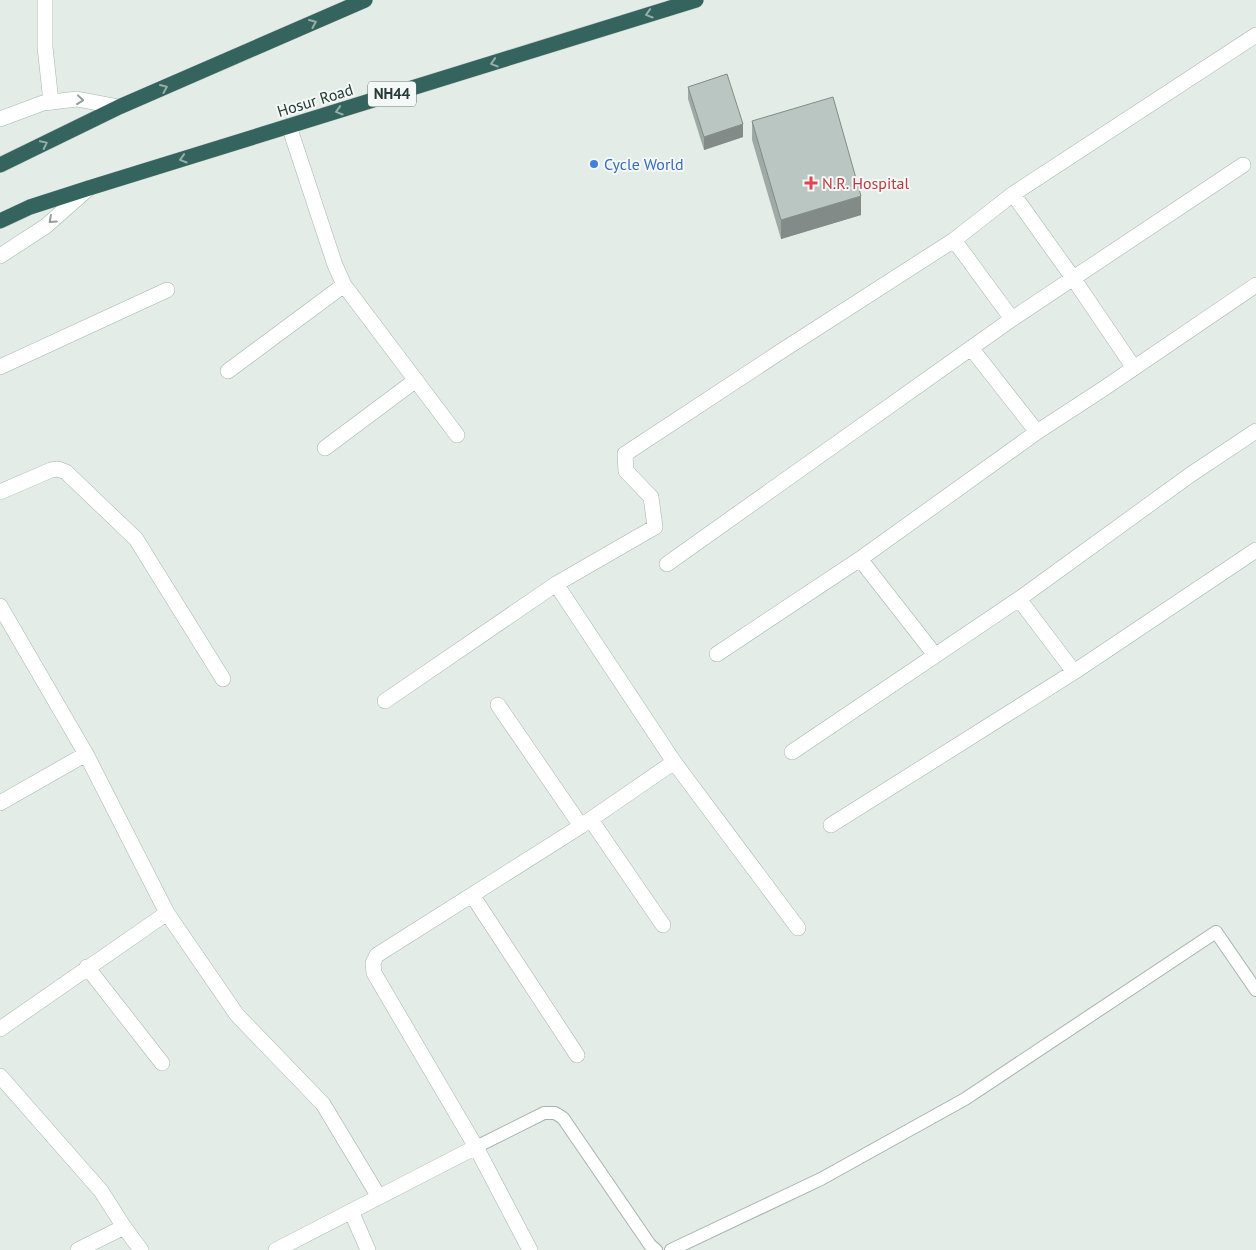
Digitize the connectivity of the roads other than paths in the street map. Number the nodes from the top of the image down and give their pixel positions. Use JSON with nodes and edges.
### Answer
{"nodes":[{"id":1,"x":45,"y":0,"type":"edge"},
{"id":2,"x":365,"y":0,"type":"edge"},
{"id":3,"x":696,"y":0,"type":"edge"},
{"id":4,"x":1256,"y":35,"type":"edge"},
{"id":5,"x":50,"y":102,"type":"junction"},
{"id":6,"x":119,"y":107,"type":"junction"},
{"id":7,"x":0,"y":119,"type":"edge"},
{"id":8,"x":289,"y":126,"type":"junction"},
{"id":9,"x":0,"y":165,"type":"edge"},
{"id":10,"x":1243,"y":166,"type":"dead end"},
{"id":11,"x":89,"y":188,"type":"junction"},
{"id":12,"x":1013,"y":194,"type":"junction"},
{"id":13,"x":0,"y":221,"type":"edge"},
{"id":14,"x":954,"y":240,"type":"junction"},
{"id":15,"x":0,"y":256,"type":"edge"},
{"id":16,"x":1073,"y":278,"type":"junction"},
{"id":17,"x":344,"y":285,"type":"junction"},
{"id":18,"x":1256,"y":285,"type":"edge"},
{"id":19,"x":167,"y":290,"type":"dead end"},
{"id":20,"x":1012,"y":319,"type":"junction"},
{"id":21,"x":971,"y":348,"type":"junction"},
{"id":22,"x":0,"y":367,"type":"edge"},
{"id":23,"x":1134,"y":368,"type":"junction"},
{"id":24,"x":228,"y":371,"type":"dead end"},
{"id":25,"x":416,"y":380,"type":"junction"},
{"id":26,"x":1256,"y":431,"type":"edge"},
{"id":27,"x":1037,"y":432,"type":"junction"},
{"id":28,"x":457,"y":435,"type":"dead end"},
{"id":29,"x":325,"y":448,"type":"dead end"},
{"id":30,"x":0,"y":492,"type":"edge"},
{"id":31,"x":1256,"y":550,"type":"edge"},
{"id":32,"x":860,"y":559,"type":"junction"},
{"id":33,"x":666,"y":564,"type":"dead end"},
{"id":34,"x":556,"y":584,"type":"junction"},
{"id":35,"x":1019,"y":599,"type":"junction"},
{"id":36,"x":0,"y":606,"type":"edge"},
{"id":37,"x":717,"y":654,"type":"dead end"},
{"id":38,"x":935,"y":655,"type":"junction"},
{"id":39,"x":1074,"y":672,"type":"junction"},
{"id":40,"x":223,"y":679,"type":"dead end"},
{"id":41,"x":385,"y":701,"type":"dead end"},
{"id":42,"x":498,"y":705,"type":"dead end"},
{"id":43,"x":792,"y":752,"type":"dead end"},
{"id":44,"x":86,"y":754,"type":"junction"},
{"id":45,"x":674,"y":762,"type":"junction"},
{"id":46,"x":0,"y":803,"type":"edge"},
{"id":47,"x":586,"y":823,"type":"junction"},
{"id":48,"x":831,"y":825,"type":"dead end"},
{"id":49,"x":472,"y":895,"type":"junction"},
{"id":50,"x":167,"y":913,"type":"junction"},
{"id":51,"x":663,"y":925,"type":"dead end"},
{"id":52,"x":798,"y":928,"type":"dead end"},
{"id":53,"x":87,"y":967,"type":"junction"},
{"id":54,"x":1256,"y":990,"type":"edge"},
{"id":55,"x":0,"y":1028,"type":"edge"},
{"id":56,"x":577,"y":1055,"type":"dead end"},
{"id":57,"x":162,"y":1063,"type":"dead end"},
{"id":58,"x":0,"y":1076,"type":"edge"},
{"id":59,"x":476,"y":1147,"type":"junction"},
{"id":60,"x":379,"y":1198,"type":"junction"},
{"id":61,"x":352,"y":1211,"type":"junction"},
{"id":62,"x":124,"y":1227,"type":"junction"},
{"id":63,"x":78,"y":1250,"type":"edge"},
{"id":64,"x":141,"y":1250,"type":"edge"},
{"id":65,"x":276,"y":1250,"type":"edge"},
{"id":66,"x":368,"y":1250,"type":"edge"},
{"id":67,"x":530,"y":1250,"type":"edge"},
{"id":68,"x":656,"y":1250,"type":"edge"},
{"id":69,"x":671,"y":1250,"type":"edge"}],
"edges":[{"from":1,"to":5,"type":"street"},
{"from":6,"to":2,"type":"highway","one_way":true},
{"from":3,"to":8,"type":"highway","name":"Hosur Road","number":"NH44","one_way":true},
{"from":4,"to":12,"type":"street"},
{"from":5,"to":6,"type":"street","one_way":true},
{"from":5,"to":7,"type":"street"},
{"from":9,"to":6,"type":"highway","one_way":true},
{"from":8,"to":11,"type":"highway","name":"Hosur Road","number":"NH44","one_way":true},
{"from":8,"to":17,"type":"street"},
{"from":10,"to":16,"type":"street"},
{"from":11,"to":13,"type":"highway","number":"NH44"},
{"from":11,"to":15,"type":"street","one_way":true},
{"from":12,"to":14,"type":"street"},
{"from":12,"to":16,"type":"street"},
{"from":14,"to":20,"type":"street"},
{"from":14,"to":34,"type":"street"},
{"from":16,"to":20,"type":"street"},
{"from":16,"to":23,"type":"street"},
{"from":17,"to":24,"type":"street"},
{"from":17,"to":25,"type":"street"},
{"from":18,"to":23,"type":"street"},
{"from":19,"to":22,"type":"street"},
{"from":20,"to":21,"type":"street"},
{"from":21,"to":27,"type":"street"},
{"from":21,"to":33,"type":"street"},
{"from":23,"to":27,"type":"street"},
{"from":25,"to":28,"type":"street"},
{"from":25,"to":29,"type":"street"},
{"from":26,"to":35,"type":"street"},
{"from":27,"to":32,"type":"street"},
{"from":30,"to":40,"type":"street"},
{"from":31,"to":39,"type":"street"},
{"from":32,"to":37,"type":"street"},
{"from":32,"to":38,"type":"street"},
{"from":34,"to":41,"type":"street"},
{"from":34,"to":45,"type":"street"},
{"from":35,"to":38,"type":"street"},
{"from":35,"to":39,"type":"street"},
{"from":36,"to":44,"type":"street"},
{"from":38,"to":43,"type":"street"},
{"from":39,"to":48,"type":"street"},
{"from":42,"to":47,"type":"street"},
{"from":44,"to":46,"type":"street"},
{"from":44,"to":50,"type":"street"},
{"from":45,"to":47,"type":"street"},
{"from":45,"to":52,"type":"street"},
{"from":47,"to":49,"type":"street"},
{"from":47,"to":51,"type":"street"},
{"from":49,"to":56,"type":"street"},
{"from":49,"to":59,"type":"street"},
{"from":50,"to":53,"type":"street"},
{"from":50,"to":60,"type":"street"},
{"from":53,"to":55,"type":"street"},
{"from":53,"to":57,"type":"street"},
{"from":54,"to":69,"type":"lane"},
{"from":58,"to":62,"type":"street"},
{"from":59,"to":60,"type":"street"},
{"from":59,"to":67,"type":"street"},
{"from":59,"to":68,"type":"lane"},
{"from":60,"to":61,"type":"street"},
{"from":61,"to":65,"type":"street"},
{"from":61,"to":66,"type":"street"},
{"from":62,"to":63,"type":"street"},
{"from":62,"to":64,"type":"street"}]}
